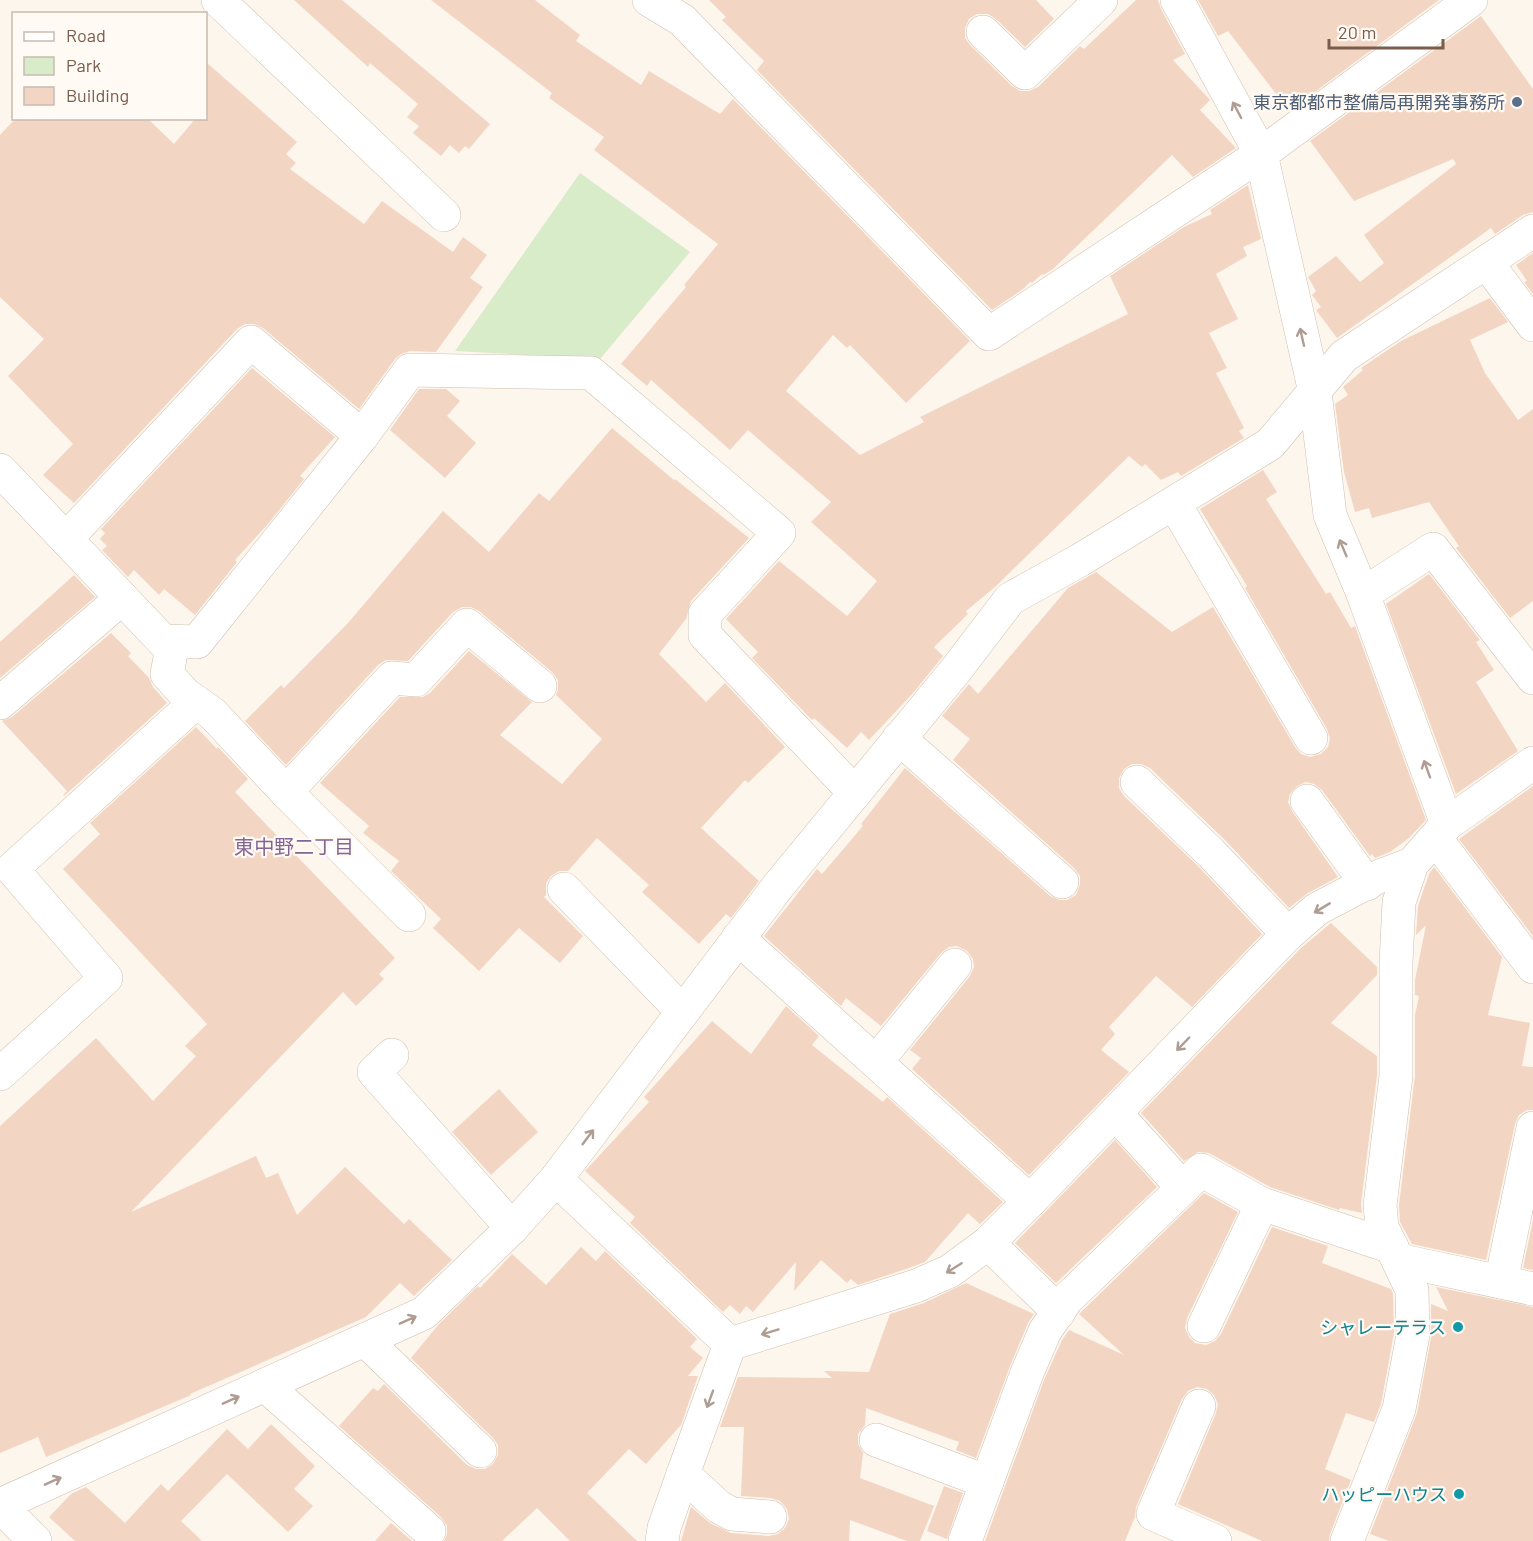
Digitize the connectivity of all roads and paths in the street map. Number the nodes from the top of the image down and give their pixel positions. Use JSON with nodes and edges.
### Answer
{"nodes":[{"id":1,"x":218,"y":0,"type":"edge"},
{"id":2,"x":649,"y":0,"type":"edge"},
{"id":3,"x":1101,"y":0,"type":"edge"},
{"id":4,"x":1177,"y":0,"type":"edge"},
{"id":5,"x":1471,"y":0,"type":"edge"},
{"id":6,"x":688,"y":10,"type":"edge"},
{"id":7,"x":983,"y":32,"type":"dead end"},
{"id":8,"x":1261,"y":154,"type":"junction"},
{"id":9,"x":444,"y":215,"type":"dead end"},
{"id":10,"x":1533,"y":231,"type":"edge"},
{"id":11,"x":1487,"y":262,"type":"junction"},
{"id":12,"x":1533,"y":325,"type":"edge"},
{"id":13,"x":1315,"y":392,"type":"junction"},
{"id":14,"x":362,"y":436,"type":"junction"},
{"id":15,"x":0,"y":470,"type":"edge"},
{"id":16,"x":1174,"y":502,"type":"junction"},
{"id":17,"x":66,"y":539,"type":"junction"},
{"id":18,"x":1363,"y":594,"type":"junction"},
{"id":19,"x":122,"y":598,"type":"junction"},
{"id":20,"x":173,"y":642,"type":"junction"},
{"id":21,"x":1533,"y":678,"type":"edge"},
{"id":22,"x":540,"y":686,"type":"dead end"},
{"id":23,"x":196,"y":702,"type":"junction"},
{"id":24,"x":0,"y":703,"type":"edge"},
{"id":25,"x":899,"y":738,"type":"junction"},
{"id":26,"x":1311,"y":738,"type":"dead end"},
{"id":27,"x":1533,"y":763,"type":"edge"},
{"id":28,"x":1137,"y":782,"type":"dead end"},
{"id":29,"x":286,"y":792,"type":"junction"},
{"id":30,"x":855,"y":793,"type":"junction"},
{"id":31,"x":1307,"y":801,"type":"dead end"},
{"id":32,"x":1441,"y":832,"type":"junction"},
{"id":33,"x":1412,"y":864,"type":"junction"},
{"id":34,"x":1062,"y":882,"type":"dead end"},
{"id":35,"x":1367,"y":884,"type":"junction"},
{"id":36,"x":564,"y":889,"type":"dead end"},
{"id":37,"x":409,"y":915,"type":"dead end"},
{"id":38,"x":1288,"y":934,"type":"junction"},
{"id":39,"x":738,"y":938,"type":"junction"},
{"id":40,"x":955,"y":965,"type":"dead end"},
{"id":41,"x":1533,"y":967,"type":"edge"},
{"id":42,"x":682,"y":1011,"type":"junction"},
{"id":43,"x":941,"y":1012,"type":"dead end"},
{"id":44,"x":392,"y":1055,"type":"dead end"},
{"id":45,"x":884,"y":1069,"type":"junction"},
{"id":46,"x":0,"y":1074,"type":"edge"},
{"id":47,"x":1116,"y":1114,"type":"junction"},
{"id":48,"x":1533,"y":1128,"type":"edge"},
{"id":49,"x":556,"y":1179,"type":"junction"},
{"id":50,"x":1183,"y":1188,"type":"junction"},
{"id":51,"x":1030,"y":1201,"type":"junction"},
{"id":52,"x":1262,"y":1204,"type":"junction"},
{"id":53,"x":512,"y":1228,"type":"junction"},
{"id":54,"x":988,"y":1243,"type":"junction"},
{"id":55,"x":1395,"y":1253,"type":"junction"},
{"id":56,"x":1501,"y":1282,"type":"junction"},
{"id":57,"x":1533,"y":1289,"type":"edge"},
{"id":58,"x":1059,"y":1312,"type":"junction"},
{"id":59,"x":1204,"y":1326,"type":"dead end"},
{"id":60,"x":365,"y":1340,"type":"junction"},
{"id":61,"x":730,"y":1344,"type":"junction"},
{"id":62,"x":265,"y":1385,"type":"junction"},
{"id":63,"x":1199,"y":1406,"type":"dead end"},
{"id":64,"x":876,"y":1440,"type":"dead end"},
{"id":65,"x":480,"y":1451,"type":"dead end"},
{"id":66,"x":683,"y":1474,"type":"junction"},
{"id":67,"x":987,"y":1482,"type":"junction"},
{"id":68,"x":0,"y":1506,"type":"edge"},
{"id":69,"x":770,"y":1517,"type":"dead end"},
{"id":70,"x":429,"y":1531,"type":"dead end"},
{"id":71,"x":1352,"y":1539,"type":"edge"},
{"id":72,"x":35,"y":1541,"type":"edge"},
{"id":73,"x":662,"y":1541,"type":"edge"},
{"id":74,"x":965,"y":1541,"type":"edge"},
{"id":75,"x":1215,"y":1541,"type":"edge"}],
"edges":[{"from":1,"to":9,"type":"street"},
{"from":2,"to":6,"type":"street"},
{"from":3,"to":7,"type":"street"},
{"from":8,"to":4,"type":"street","one_way":true},
{"from":5,"to":8,"type":"street"},
{"from":6,"to":8,"type":"street"},
{"from":13,"to":8,"type":"street","one_way":true},
{"from":10,"to":11,"type":"street"},
{"from":11,"to":12,"type":"street"},
{"from":11,"to":13,"type":"street"},
{"from":13,"to":16,"type":"street"},
{"from":18,"to":13,"type":"street","one_way":true},
{"from":14,"to":17,"type":"street"},
{"from":14,"to":20,"type":"street"},
{"from":14,"to":30,"type":"street"},
{"from":15,"to":17,"type":"street"},
{"from":16,"to":25,"type":"street"},
{"from":16,"to":26,"type":"street"},
{"from":17,"to":19,"type":"street"},
{"from":18,"to":21,"type":"street"},
{"from":32,"to":18,"type":"street","one_way":true},
{"from":19,"to":20,"type":"street"},
{"from":19,"to":24,"type":"street"},
{"from":20,"to":23,"type":"street"},
{"from":22,"to":29,"type":"street"},
{"from":23,"to":29,"type":"street"},
{"from":23,"to":46,"type":"street"},
{"from":25,"to":30,"type":"street"},
{"from":25,"to":34,"type":"street"},
{"from":27,"to":32,"type":"street"},
{"from":28,"to":38,"type":"street"},
{"from":29,"to":37,"type":"street"},
{"from":30,"to":39,"type":"street"},
{"from":31,"to":35,"type":"street"},
{"from":32,"to":33,"type":"street"},
{"from":32,"to":41,"type":"street"},
{"from":33,"to":35,"type":"street"},
{"from":33,"to":55,"type":"street"},
{"from":35,"to":38,"type":"street","one_way":true},
{"from":36,"to":42,"type":"street"},
{"from":38,"to":47,"type":"street","one_way":true},
{"from":39,"to":42,"type":"street"},
{"from":39,"to":45,"type":"street"},
{"from":40,"to":45,"type":"street"},
{"from":49,"to":42,"type":"street","one_way":true},
{"from":43,"to":45,"type":"street"},
{"from":44,"to":53,"type":"street"},
{"from":45,"to":51,"type":"street"},
{"from":47,"to":50,"type":"street"},
{"from":47,"to":51,"type":"street"},
{"from":48,"to":56,"type":"street"},
{"from":49,"to":53,"type":"street"},
{"from":49,"to":61,"type":"street"},
{"from":50,"to":52,"type":"street"},
{"from":50,"to":58,"type":"street"},
{"from":51,"to":54,"type":"street"},
{"from":52,"to":55,"type":"street"},
{"from":52,"to":59,"type":"street"},
{"from":60,"to":53,"type":"street","one_way":true},
{"from":54,"to":58,"type":"street"},
{"from":54,"to":61,"type":"street","one_way":true},
{"from":55,"to":56,"type":"street"},
{"from":55,"to":71,"type":"street"},
{"from":56,"to":57,"type":"street"},
{"from":58,"to":67,"type":"street"},
{"from":60,"to":62,"type":"street"},
{"from":60,"to":65,"type":"street"},
{"from":61,"to":66,"type":"street","one_way":true},
{"from":68,"to":62,"type":"street","one_way":true},
{"from":62,"to":70,"type":"street"},
{"from":63,"to":75,"type":"street"},
{"from":64,"to":67,"type":"street"},
{"from":66,"to":69,"type":"street"},
{"from":66,"to":73,"type":"street"},
{"from":67,"to":74,"type":"street"},
{"from":68,"to":72,"type":"street"}]}
